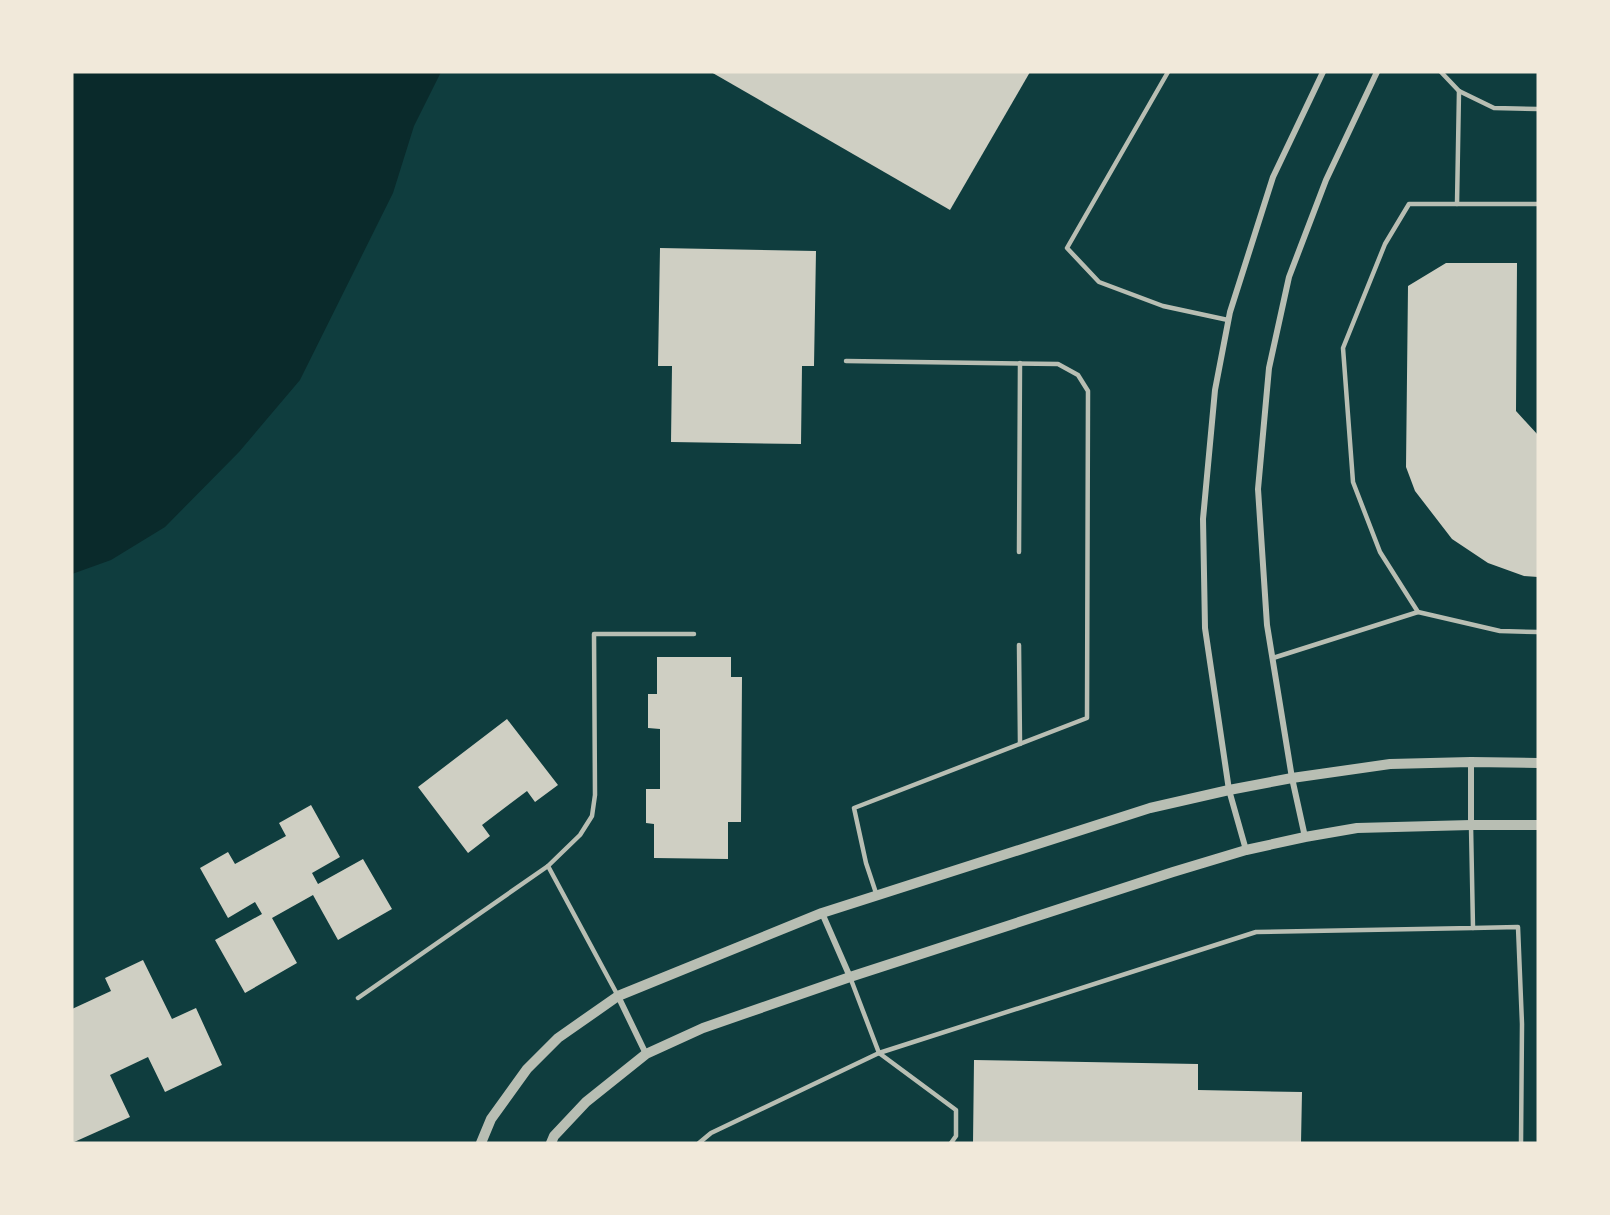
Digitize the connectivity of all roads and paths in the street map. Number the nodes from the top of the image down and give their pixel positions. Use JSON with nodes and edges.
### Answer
{"nodes":[{"id":1,"x":1168,"y":72,"type":"edge"},
{"id":2,"x":1323,"y":72,"type":"edge"},
{"id":3,"x":1377,"y":72,"type":"edge"},
{"id":4,"x":1441,"y":72,"type":"edge"},
{"id":5,"x":1459,"y":91,"type":"junction"},
{"id":6,"x":1538,"y":109,"type":"edge"},
{"id":7,"x":1457,"y":204,"type":"junction"},
{"id":8,"x":1538,"y":204,"type":"edge"},
{"id":9,"x":1228,"y":320,"type":"junction"},
{"id":10,"x":846,"y":361,"type":"dead end"},
{"id":11,"x":1020,"y":363,"type":"junction"},
{"id":12,"x":1019,"y":552,"type":"dead end"},
{"id":13,"x":1418,"y":612,"type":"junction"},
{"id":14,"x":1538,"y":632,"type":"edge"},
{"id":15,"x":694,"y":634,"type":"dead end"},
{"id":16,"x":1019,"y":645,"type":"dead end"},
{"id":17,"x":1273,"y":658,"type":"junction"},
{"id":18,"x":1020,"y":744,"type":"junction"},
{"id":19,"x":1471,"y":762,"type":"junction"},
{"id":20,"x":1538,"y":763,"type":"edge"},
{"id":21,"x":1292,"y":778,"type":"junction"},
{"id":22,"x":1229,"y":790,"type":"junction"},
{"id":23,"x":1471,"y":825,"type":"junction"},
{"id":24,"x":1538,"y":825,"type":"edge"},
{"id":25,"x":1305,"y":837,"type":"junction"},
{"id":26,"x":1246,"y":850,"type":"junction"},
{"id":27,"x":548,"y":866,"type":"junction"},
{"id":28,"x":877,"y":896,"type":"junction"},
{"id":29,"x":822,"y":913,"type":"junction"},
{"id":30,"x":1473,"y":928,"type":"junction"},
{"id":31,"x":850,"y":977,"type":"junction"},
{"id":32,"x":618,"y":996,"type":"junction"},
{"id":33,"x":358,"y":998,"type":"dead end"},
{"id":34,"x":879,"y":1053,"type":"junction"},
{"id":35,"x":646,"y":1054,"type":"junction"},
{"id":36,"x":481,"y":1143,"type":"edge"},
{"id":37,"x":551,"y":1143,"type":"edge"},
{"id":38,"x":699,"y":1143,"type":"edge"},
{"id":39,"x":951,"y":1143,"type":"edge"},
{"id":40,"x":1521,"y":1143,"type":"edge"}],
"edges":[{"from":1,"to":9,"type":"lane"},
{"from":2,"to":9,"type":"street"},
{"from":3,"to":17,"type":"street"},
{"from":4,"to":5,"type":"lane"},
{"from":5,"to":6,"type":"lane"},
{"from":5,"to":7,"type":"lane"},
{"from":7,"to":8,"type":"lane"},
{"from":7,"to":13,"type":"lane"},
{"from":9,"to":22,"type":"street"},
{"from":10,"to":11,"type":"lane"},
{"from":11,"to":12,"type":"lane"},
{"from":11,"to":18,"type":"lane"},
{"from":13,"to":14,"type":"lane"},
{"from":13,"to":17,"type":"lane"},
{"from":15,"to":27,"type":"lane"},
{"from":16,"to":18,"type":"lane"},
{"from":17,"to":21,"type":"street"},
{"from":18,"to":28,"type":"lane"},
{"from":19,"to":20,"type":"street"},
{"from":19,"to":21,"type":"street"},
{"from":19,"to":23,"type":"street"},
{"from":21,"to":22,"type":"street"},
{"from":21,"to":25,"type":"street"},
{"from":22,"to":26,"type":"street"},
{"from":22,"to":28,"type":"street"},
{"from":23,"to":24,"type":"street"},
{"from":23,"to":25,"type":"street"},
{"from":23,"to":30,"type":"lane"},
{"from":25,"to":26,"type":"street"},
{"from":26,"to":31,"type":"street"},
{"from":27,"to":32,"type":"lane"},
{"from":27,"to":33,"type":"lane"},
{"from":28,"to":29,"type":"street"},
{"from":29,"to":31,"type":"street"},
{"from":29,"to":32,"type":"street"},
{"from":30,"to":34,"type":"lane"},
{"from":30,"to":40,"type":"lane"},
{"from":31,"to":34,"type":"lane"},
{"from":31,"to":35,"type":"street"},
{"from":32,"to":35,"type":"street"},
{"from":32,"to":36,"type":"street"},
{"from":34,"to":38,"type":"lane"},
{"from":34,"to":39,"type":"lane"},
{"from":35,"to":37,"type":"street"}]}
